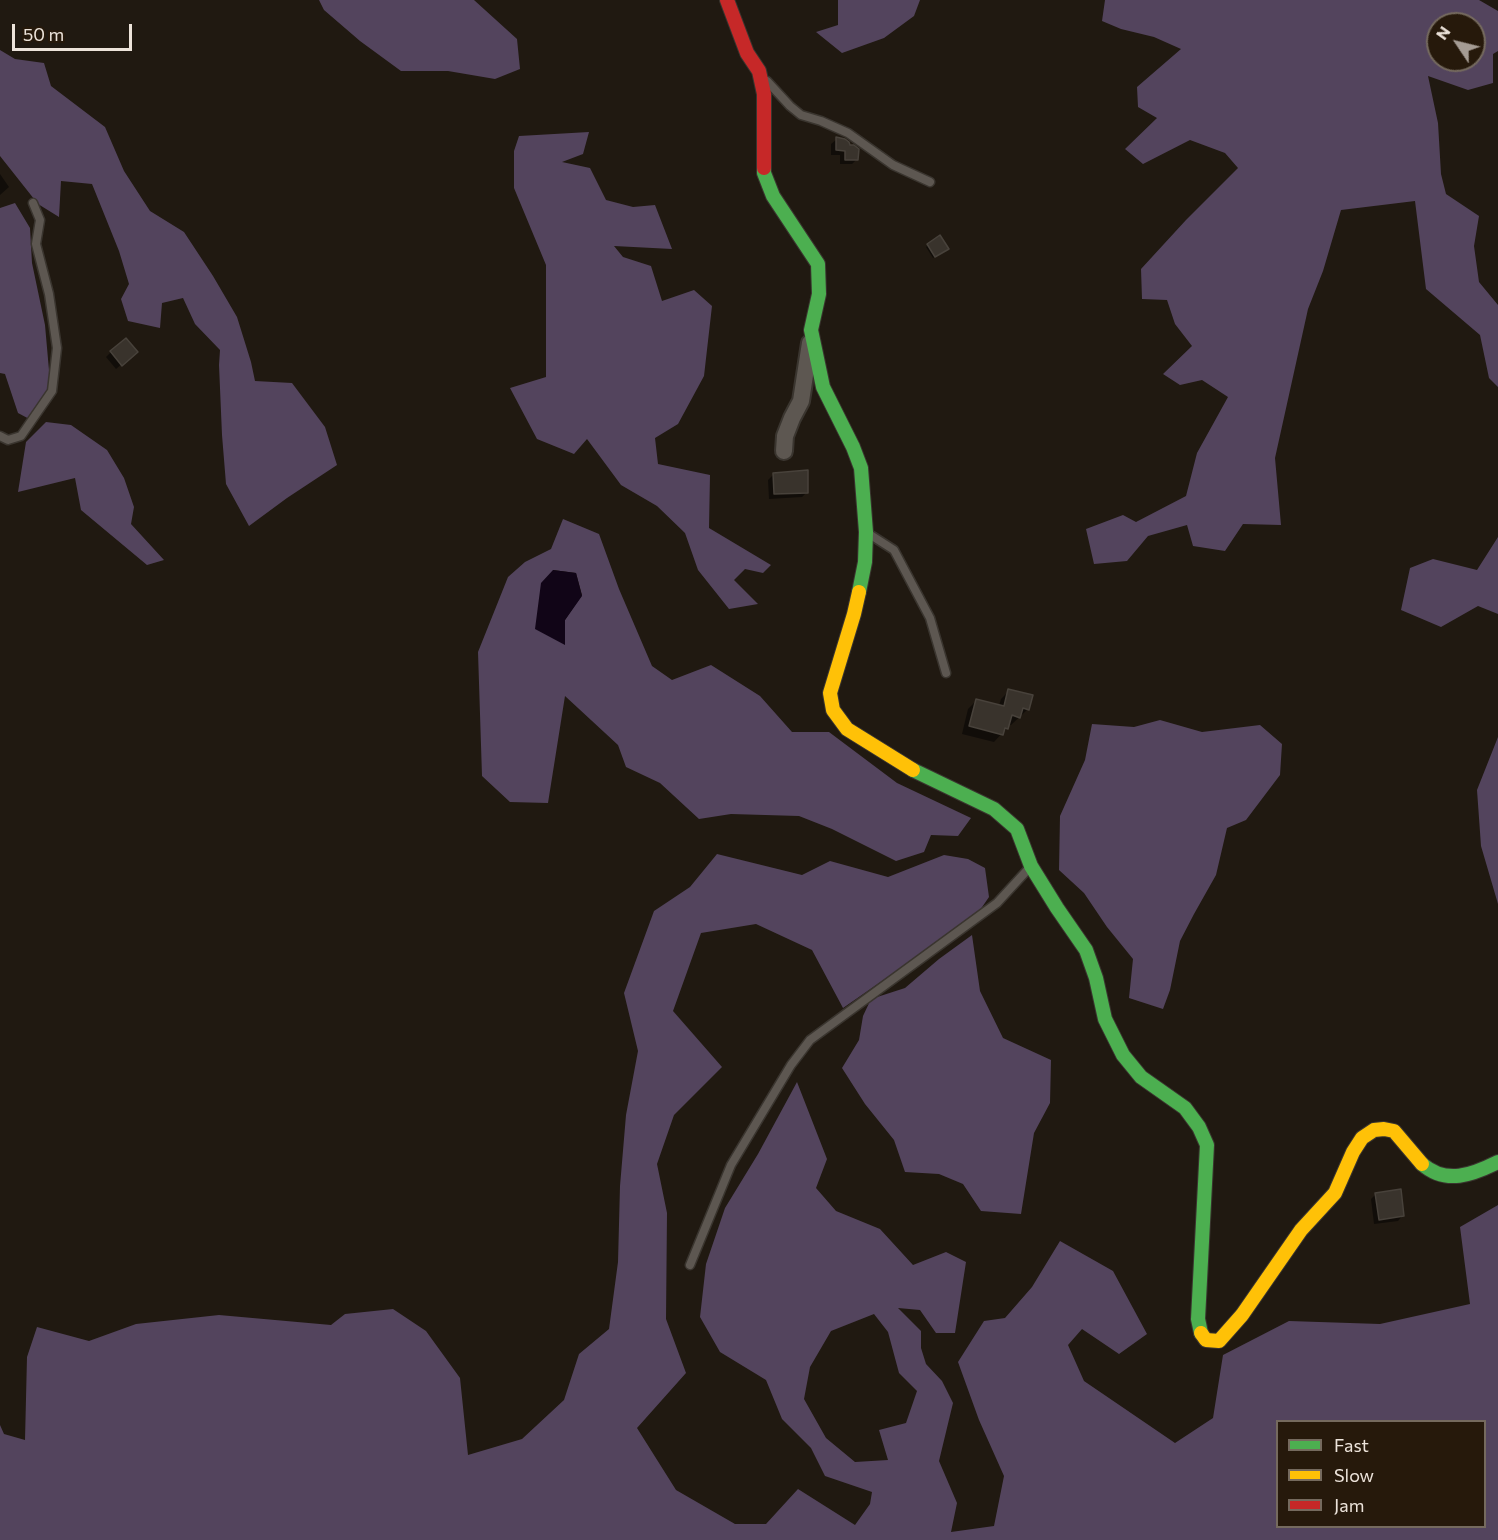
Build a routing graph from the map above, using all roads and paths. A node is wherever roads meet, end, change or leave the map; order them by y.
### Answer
1 (727, 0) edge
2 (759, 71) junction
3 (930, 182) dead end
4 (33, 203) dead end
5 (811, 330) junction
6 (0, 436) edge
7 (784, 451) dead end
8 (866, 532) junction
9 (946, 673) dead end
10 (1031, 866) junction
11 (1498, 1162) edge
12 (690, 1265) dead end

1 - 2 street
2 - 3 lane
2 - 5 street
4 - 6 lane
5 - 7 street
5 - 8 street
8 - 9 lane
8 - 10 street
10 - 11 street
10 - 12 lane

